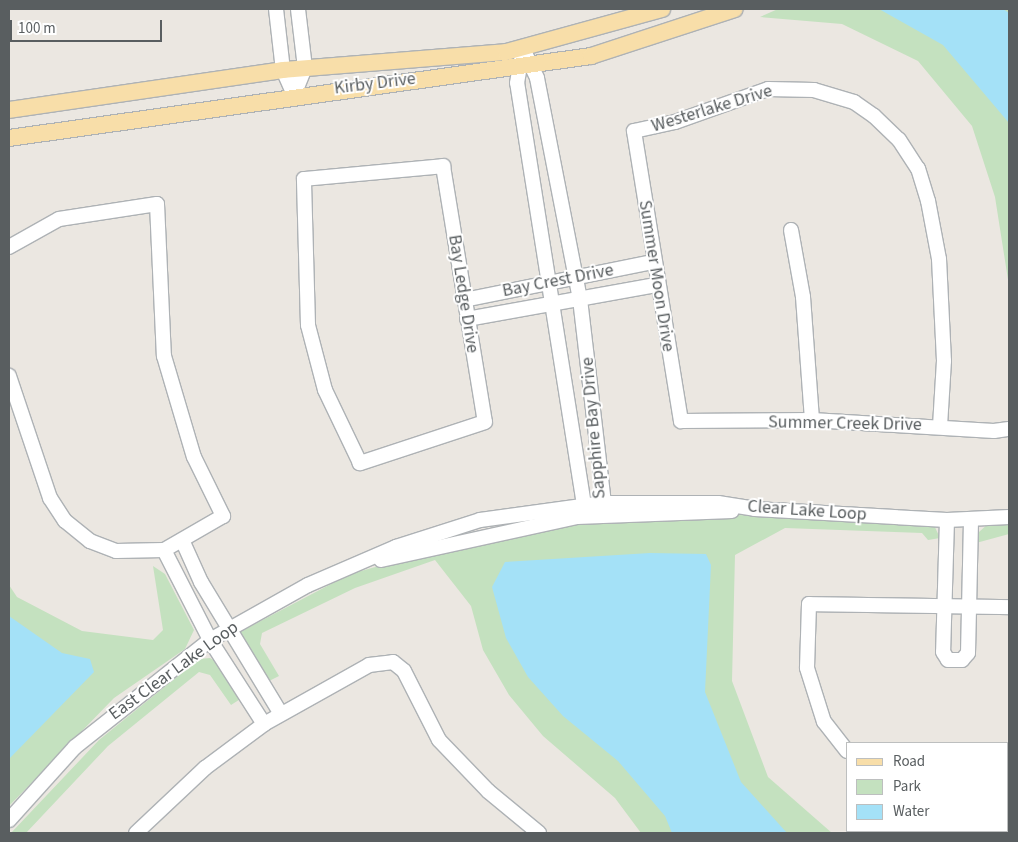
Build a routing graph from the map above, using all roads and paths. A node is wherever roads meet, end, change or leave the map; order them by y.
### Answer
1 (276, 9) edge
2 (298, 9) edge
3 (662, 9) edge
4 (735, 9) edge
5 (523, 48) junction
6 (525, 65) junction
7 (305, 68) junction
8 (283, 70) junction
9 (294, 95) junction
10 (9, 110) edge
11 (634, 131) joint
12 (9, 138) edge
13 (791, 230) dead end
14 (9, 247) edge
15 (653, 262) junction
16 (576, 277) junction
17 (551, 282) junction
18 (656, 285) junction
19 (580, 299) junction
20 (464, 300) junction
21 (555, 304) junction
22 (467, 319) junction
23 (9, 376) edge
24 (812, 420) junction
25 (681, 421) joint
26 (940, 426) junction
27 (1009, 429) edge
28 (604, 503) junction
29 (584, 505) junction
30 (755, 510) junction
31 (595, 516) junction
32 (1009, 517) edge
33 (947, 520) junction
34 (971, 520) junction
35 (183, 542) junction
36 (164, 550) junction
37 (368, 562) junction
38 (946, 605) junction
39 (970, 605) junction
40 (1009, 607) edge
41 (229, 629) junction
42 (210, 640) junction
43 (255, 672) junction
44 (238, 682) junction
45 (281, 714) junction
46 (264, 724) junction
47 (846, 750) edge
48 (9, 820) edge
49 (136, 833) edge
50 (539, 833) edge

1 - 8 street
2 - 7 street
3 - 5 main road, Kirby Drive
4 - 6 main road, Kirby Drive
5 - 6 street, Sapphire Bay Drive
5 - 7 main road, Kirby Drive
6 - 9 main road, Kirby Drive
6 - 16 street, Sapphire Bay Drive
6 - 17 street, Sapphire Bay Drive
7 - 8 main road, Kirby Drive
7 - 9 street
8 - 9 street
8 - 10 main road, Kirby Drive
9 - 12 main road, Kirby Drive
11 - 15 street, Summer Moon Drive
11 - 26 street, Westerlake Drive
13 - 24 street
14 - 35 street
15 - 16 street, Bay Crest Drive
15 - 18 street, Summer Moon Drive
16 - 17 street, Bay Crest Drive
16 - 19 street, Sapphire Bay Drive
17 - 20 street, Bay Crest Drive
17 - 21 street, Sapphire Bay Drive
18 - 19 street, Bay Crest Drive
18 - 25 street, Summer Moon Drive
19 - 21 street, Bay Crest Drive
19 - 28 street, Sapphire Bay Drive
20 - 22 street, Bay Ledge Drive
20 - 22 street, Bay Ledge Drive
21 - 22 street, Bay Crest Drive
21 - 29 street, Sapphire Bay Drive
23 - 36 street
24 - 25 street, Summer Creek Drive
24 - 26 street, Summer Creek Drive
26 - 27 street, Summer Creek Drive
28 - 29 street, East Clear Lake Loop
28 - 30 street, Clear Lake Loop
28 - 31 street, Sapphire Bay Drive
29 - 31 street, Sapphire Bay Drive
29 - 37 street, East Clear Lake Loop
30 - 31 street, East Clear Lake Loop
30 - 33 street, Clear Lake Loop
31 - 37 street, East Clear Lake Loop
32 - 34 street, Clear Lake Loop
33 - 34 street, Clear Lake Loop
33 - 38 street
34 - 39 street
35 - 36 street
35 - 41 street
36 - 42 street
37 - 41 street, East Clear Lake Loop
38 - 39 street
38 - 39 street
38 - 47 street
39 - 40 street
41 - 42 street, East Clear Lake Loop
41 - 43 street
42 - 44 street
42 - 48 street, East Clear Lake Loop
43 - 44 street
43 - 45 street
44 - 46 street
45 - 46 street
45 - 50 street
46 - 49 street

